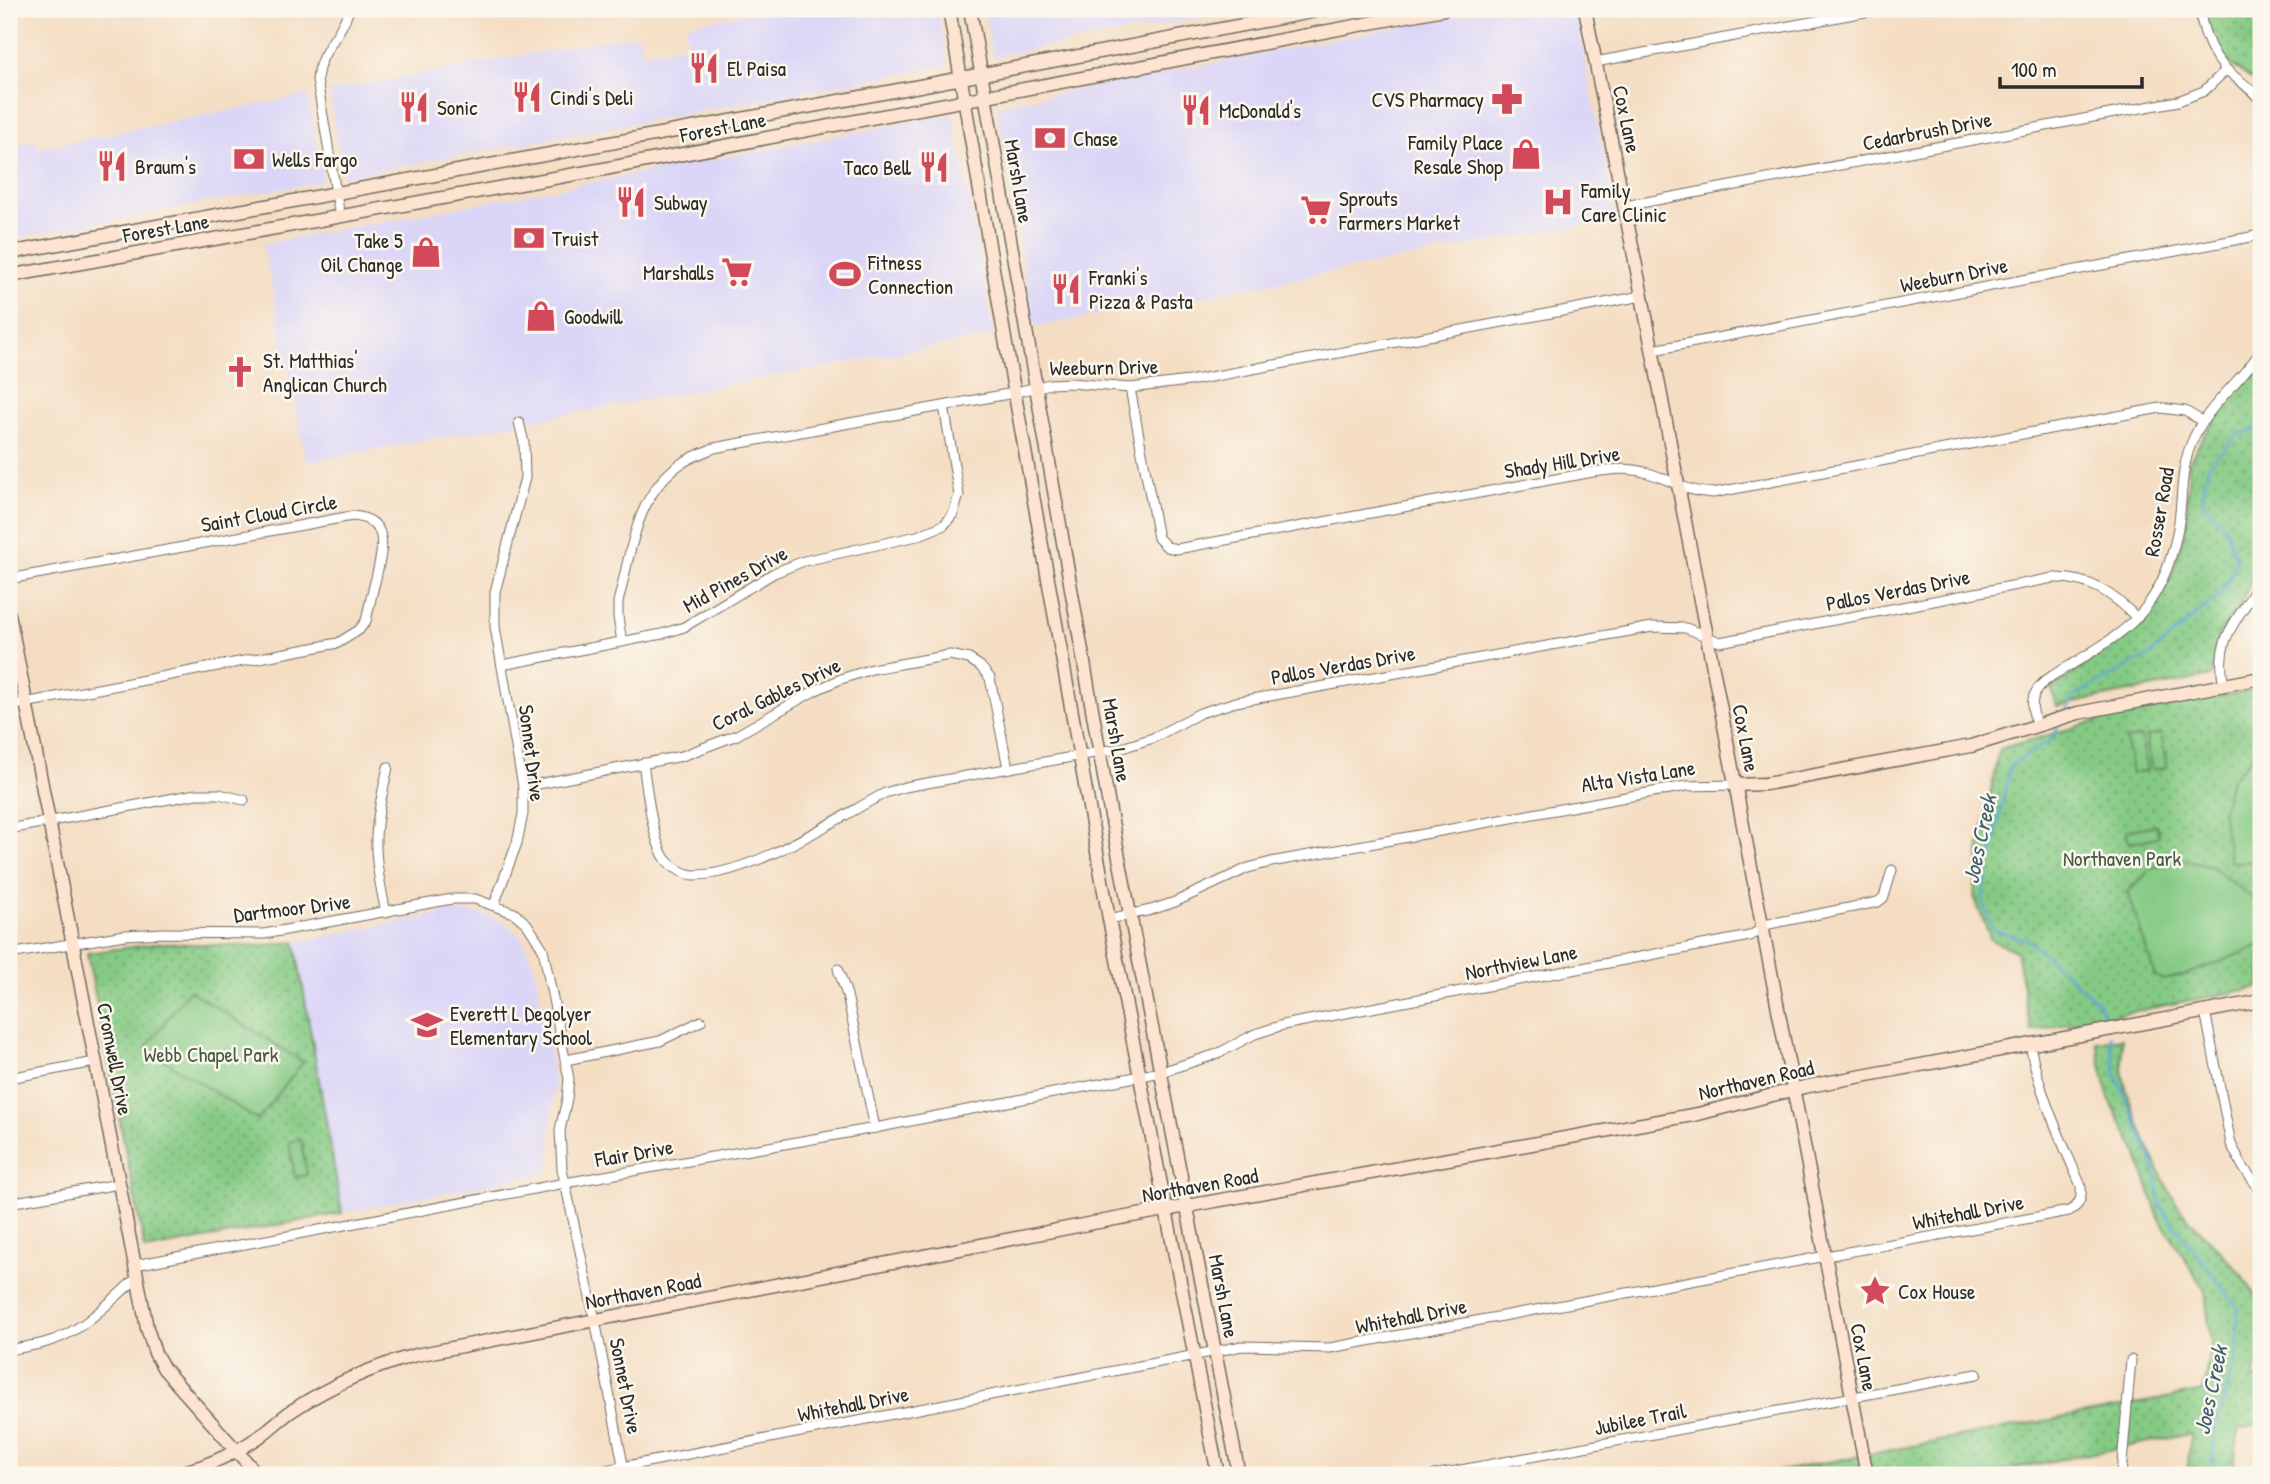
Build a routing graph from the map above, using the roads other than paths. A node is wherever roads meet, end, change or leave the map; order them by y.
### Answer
1 (349, 9) edge
2 (949, 9) edge
3 (970, 9) edge
4 (1327, 9) edge
5 (1444, 9) edge
6 (1586, 9) edge
7 (1881, 9) edge
8 (2199, 9) edge
9 (1402, 13) edge
10 (1146, 44) junction
11 (1595, 62) junction
12 (1150, 64) junction
13 (2226, 70) junction
14 (981, 74) junction
15 (961, 78) junction
16 (985, 96) junction
17 (965, 101) junction
18 (2261, 101) edge
19 (799, 108) junction
20 (803, 131) junction
21 (600, 144) junction
22 (471, 168) junction
23 (604, 169) junction
24 (475, 192) junction
25 (335, 193) junction
26 (1625, 206) junction
27 (218, 214) junction
28 (340, 217) junction
29 (2261, 234) edge
30 (1009, 236) junction
31 (95, 237) junction
32 (223, 238) junction
33 (989, 242) junction
34 (9, 253) edge
35 (99, 260) junction
36 (9, 276) edge
37 (1642, 296) junction
38 (1653, 350) junction
39 (2261, 351) edge
40 (1035, 386) junction
41 (1130, 388) junction
42 (1015, 392) junction
43 (944, 406) junction
44 (2202, 421) junction
45 (519, 422) dead end
46 (1678, 485) junction
47 (9, 579) edge
48 (2261, 580) edge
49 (9, 614) edge
50 (2137, 618) junction
51 (1707, 636) junction
52 (622, 642) junction
53 (502, 665) junction
54 (2261, 678) edge
55 (2224, 686) junction
56 (26, 703) junction
57 (9, 706) edge
58 (2041, 724) junction
59 (1100, 752) junction
60 (1080, 755) junction
61 (643, 764) junction
62 (388, 767) dead end
63 (1008, 768) junction
64 (1735, 785) junction
65 (523, 787) junction
66 (244, 800) dead end
67 (48, 822) junction
68 (9, 829) edge
69 (1892, 870) dead end
70 (494, 905) junction
71 (386, 913) junction
72 (1129, 915) junction
73 (1109, 919) junction
74 (1762, 929) junction
75 (72, 943) junction
76 (9, 954) edge
77 (838, 969) dead end
78 (2261, 1001) edge
79 (2206, 1012) junction
80 (701, 1020) dead end
81 (2030, 1045) junction
82 (566, 1060) junction
83 (96, 1062) junction
84 (1161, 1072) junction
85 (1139, 1075) junction
86 (9, 1078) edge
87 (1792, 1090) junction
88 (876, 1128) junction
89 (565, 1183) junction
90 (119, 1184) junction
91 (2261, 1189) edge
92 (9, 1203) edge
93 (1187, 1206) junction
94 (1166, 1210) junction
95 (1825, 1257) junction
96 (137, 1271) junction
97 (595, 1320) junction
98 (9, 1350) edge
99 (1215, 1352) junction
100 (1194, 1355) junction
101 (2131, 1360) dead end
102 (1977, 1374) dead end
103 (1852, 1397) junction
104 (235, 1451) junction
105 (624, 1471) edge
106 (170, 1475) edge
107 (258, 1475) edge
108 (581, 1475) edge
109 (1218, 1475) edge
110 (1239, 1475) edge
111 (1434, 1475) edge
112 (1867, 1475) edge
113 (2121, 1475) edge

1 - 25 street
2 - 15 main road, Marsh Lane
3 - 14 main road, Marsh Lane
4 - 10 main road, Forest Lane
5 - 9 main road, Forest Lane
6 - 11 main road, Cox Lane
7 - 11 street
8 - 13 street
9 - 12 main road, Forest Lane
10 - 12 main road
10 - 14 main road, Forest Lane
11 - 26 main road, Cox Lane
12 - 16 main road, Forest Lane
13 - 18 street
13 - 26 street, Cedarbrush Drive
14 - 15 main road, Forest Lane
14 - 16 main road, Marsh Lane
15 - 17 main road, Marsh Lane
15 - 19 main road, Forest Lane
16 - 17 main road, Forest Lane
16 - 30 main road, Marsh Lane
17 - 20 main road, Forest Lane
17 - 33 main road, Marsh Lane
19 - 20 main road
19 - 21 main road, Forest Lane
20 - 23 main road, Forest Lane
21 - 22 main road, Forest Lane
21 - 23 main road
22 - 24 main road
22 - 25 main road, Forest Lane
23 - 24 main road, Forest Lane
24 - 28 main road, Forest Lane
25 - 27 main road, Forest Lane
25 - 28 street
26 - 37 main road, Cox Lane
27 - 31 main road, Forest Lane
27 - 32 main road
28 - 32 main road, Forest Lane
29 - 38 street, Weeburn Drive
30 - 33 main road
30 - 40 main road, Marsh Lane
31 - 34 main road, Forest Lane
31 - 35 main road
32 - 35 main road, Forest Lane
33 - 42 main road, Marsh Lane
35 - 36 main road, Forest Lane
37 - 38 main road, Cox Lane
37 - 41 street, Weeburn Drive
38 - 46 main road, Cox Lane
39 - 44 street, Rosser Road
40 - 41 street, Weeburn Drive
40 - 42 street, Weeburn Drive
40 - 59 main road, Marsh Lane
41 - 46 street, Shady Hill Drive
42 - 43 street, Weeburn Drive
42 - 60 main road, Marsh Lane
43 - 52 street, Weeburn Drive
43 - 52 street, Mid Pines Drive
44 - 46 street, Shady Hill Drive
44 - 50 street, Rosser Road
45 - 53 street, Sonnet Drive
46 - 51 main road, Cox Lane
47 - 56 street, Saint Cloud Circle
48 - 55 street
49 - 56 main road, Cromwell Drive
50 - 51 street, Pallos Verdas Drive
50 - 58 street, Rosser Road
51 - 59 street, Pallos Verdas Drive
51 - 64 main road, Cox Lane
52 - 53 street, Mid Pines Drive
53 - 65 street, Sonnet Drive
54 - 55 main road, Alta Vista Lane
55 - 58 main road, Alta Vista Lane
56 - 57 street, Saint Cloud Circle
56 - 67 main road, Cromwell Drive
58 - 64 main road, Alta Vista Lane
59 - 60 street, Pallos Verdas Drive
59 - 72 main road, Marsh Lane
60 - 63 street, Pallos Verdas Drive
60 - 73 main road, Marsh Lane
61 - 63 street, Pallos Verdas Drive
61 - 63 street, Coral Gables Drive
61 - 65 street, Coral Gables Drive
62 - 71 street
64 - 72 street, Alta Vista Lane
64 - 74 main road, Cox Lane
65 - 70 street, Sonnet Drive
66 - 67 street
67 - 68 street
67 - 75 main road, Cromwell Drive
69 - 74 street, Northview Lane
70 - 71 street, Dartmoor Drive
70 - 82 street, Sonnet Drive
71 - 75 street, Dartmoor Drive
72 - 73 street, Alta Vista Lane
72 - 84 main road, Marsh Lane
73 - 85 main road, Marsh Lane
74 - 84 street, Northview Lane
74 - 87 main road, Cox Lane
75 - 76 street, Dartmoor Drive
75 - 83 main road, Cromwell Drive
77 - 88 street
78 - 79 main road, Northaven Road
79 - 81 main road, Northaven Road
79 - 91 street
80 - 82 street
81 - 87 main road, Northaven Road
81 - 95 street, Whitehall Drive
82 - 89 street, Sonnet Drive
83 - 86 street
83 - 90 main road, Cromwell Drive
84 - 85 street, Northview Lane
84 - 93 main road, Marsh Lane
85 - 88 street, Flair Drive
85 - 94 main road, Marsh Lane
87 - 93 main road, Northaven Road
87 - 95 main road, Cox Lane
88 - 89 street, Flair Drive
89 - 96 street, Flair Drive
89 - 97 street, Sonnet Drive
90 - 92 street
90 - 96 main road, Cromwell Drive
93 - 94 main road, Northaven Road
93 - 99 main road, Marsh Lane
94 - 97 main road, Northaven Road
94 - 100 main road, Marsh Lane
95 - 99 street, Whitehall Drive
95 - 103 main road, Cox Lane
96 - 98 street
96 - 104 main road, Cromwell Drive
97 - 104 main road, Northaven Road
97 - 105 street, Sonnet Drive
99 - 100 street, Whitehall Drive
99 - 110 main road, Marsh Lane
100 - 105 street, Whitehall Drive
100 - 109 main road, Marsh Lane
101 - 113 street
102 - 103 street, Jubilee Trail
103 - 111 street, Jubilee Trail
103 - 112 main road, Cox Lane
104 - 106 main road, Northaven Road
104 - 107 main road, Cromwell Drive
105 - 108 street, Whitehall Drive

